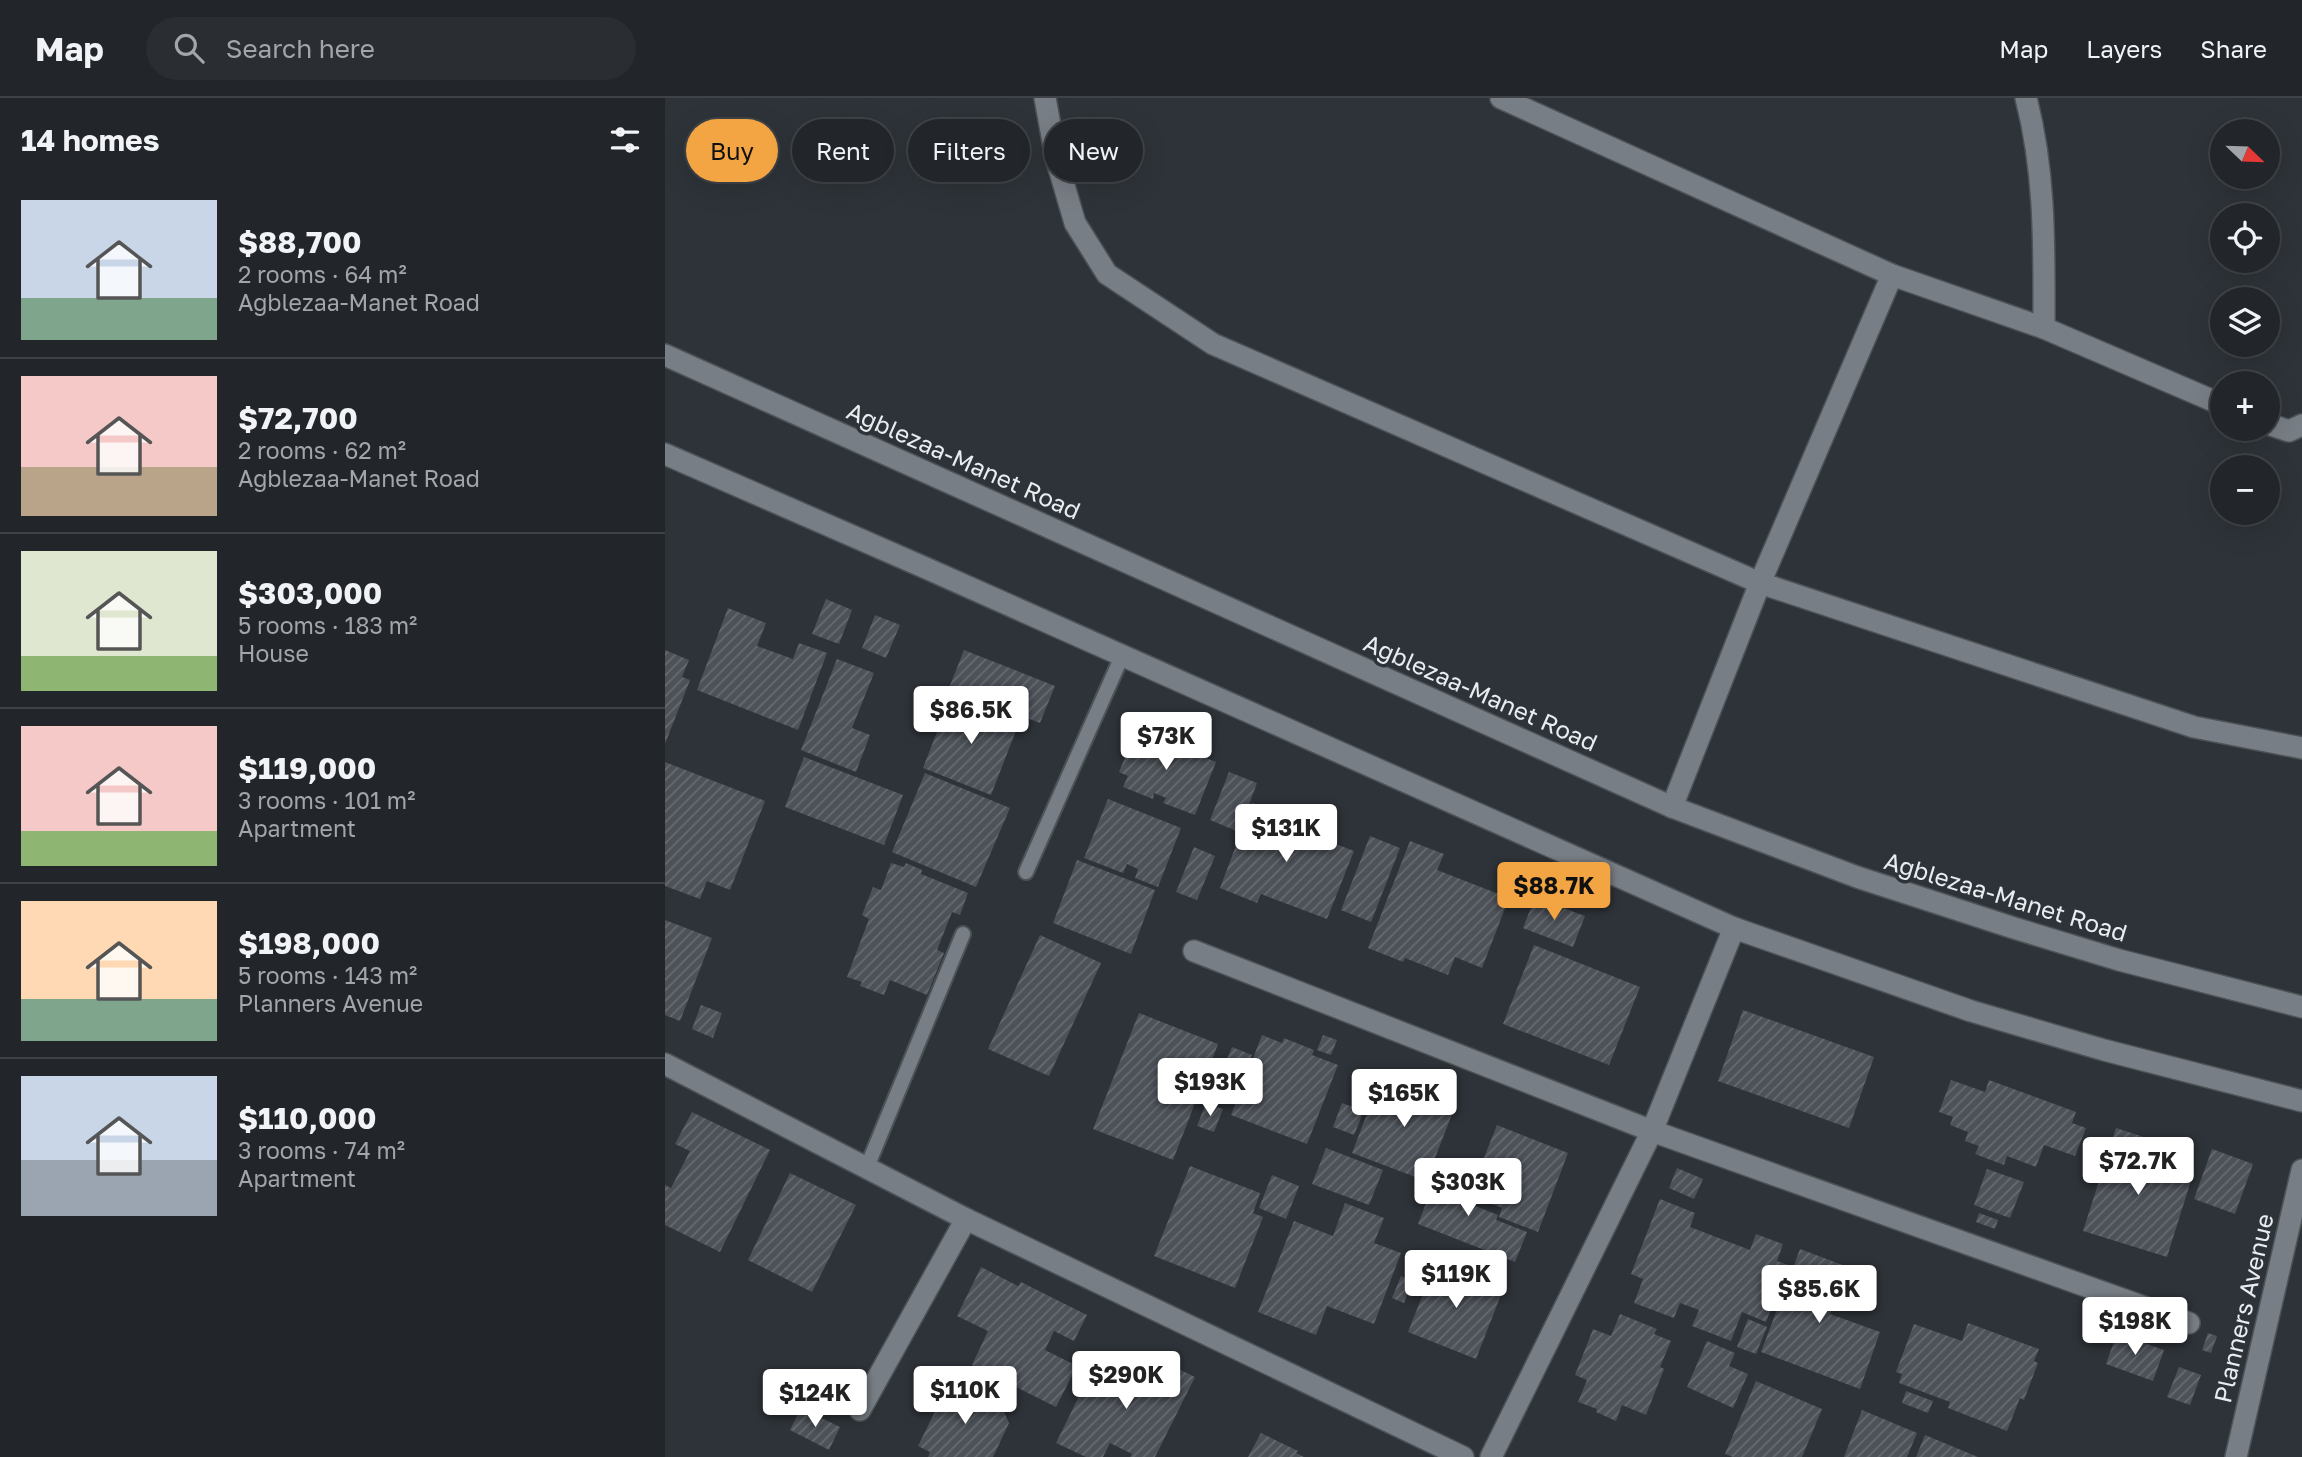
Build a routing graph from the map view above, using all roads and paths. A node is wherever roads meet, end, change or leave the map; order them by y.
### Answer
1 (1045, 98) edge
2 (1501, 98) edge
3 (2026, 98) edge
4 (1892, 275) junction
5 (2044, 328) junction
6 (665, 355) edge
7 (2210, 399) edge
8 (2302, 425) edge
9 (2280, 428) edge
10 (665, 454) edge
11 (1760, 583) junction
12 (1122, 656) junction
13 (2302, 748) edge
14 (1672, 807) junction
15 (1026, 872) dead end
16 (1734, 928) junction
17 (963, 934) dead end
18 (1194, 951) dead end
19 (2302, 1007) edge
20 (665, 1064) edge
21 (2302, 1101) edge
22 (1652, 1131) junction
23 (866, 1167) junction
24 (2302, 1170) edge
25 (966, 1219) junction
26 (2189, 1322) dead end
27 (860, 1410) dead end
28 (1463, 1457) edge
29 (1491, 1457) edge
30 (2236, 1457) edge

1 - 11 street
2 - 4 street
3 - 5 street
4 - 5 street
4 - 11 street
5 - 7 street
6 - 14 street, Agblezaa-Manet Road
8 - 9 street
10 - 12 street
11 - 13 street
11 - 14 street
12 - 15 lane
12 - 16 street
14 - 19 street, Agblezaa-Manet Road
16 - 21 street
16 - 22 street
17 - 23 lane
18 - 22 street
20 - 23 street
22 - 26 street
22 - 29 street
23 - 25 street
24 - 30 street, Planners Avenue
25 - 27 street
25 - 28 street

